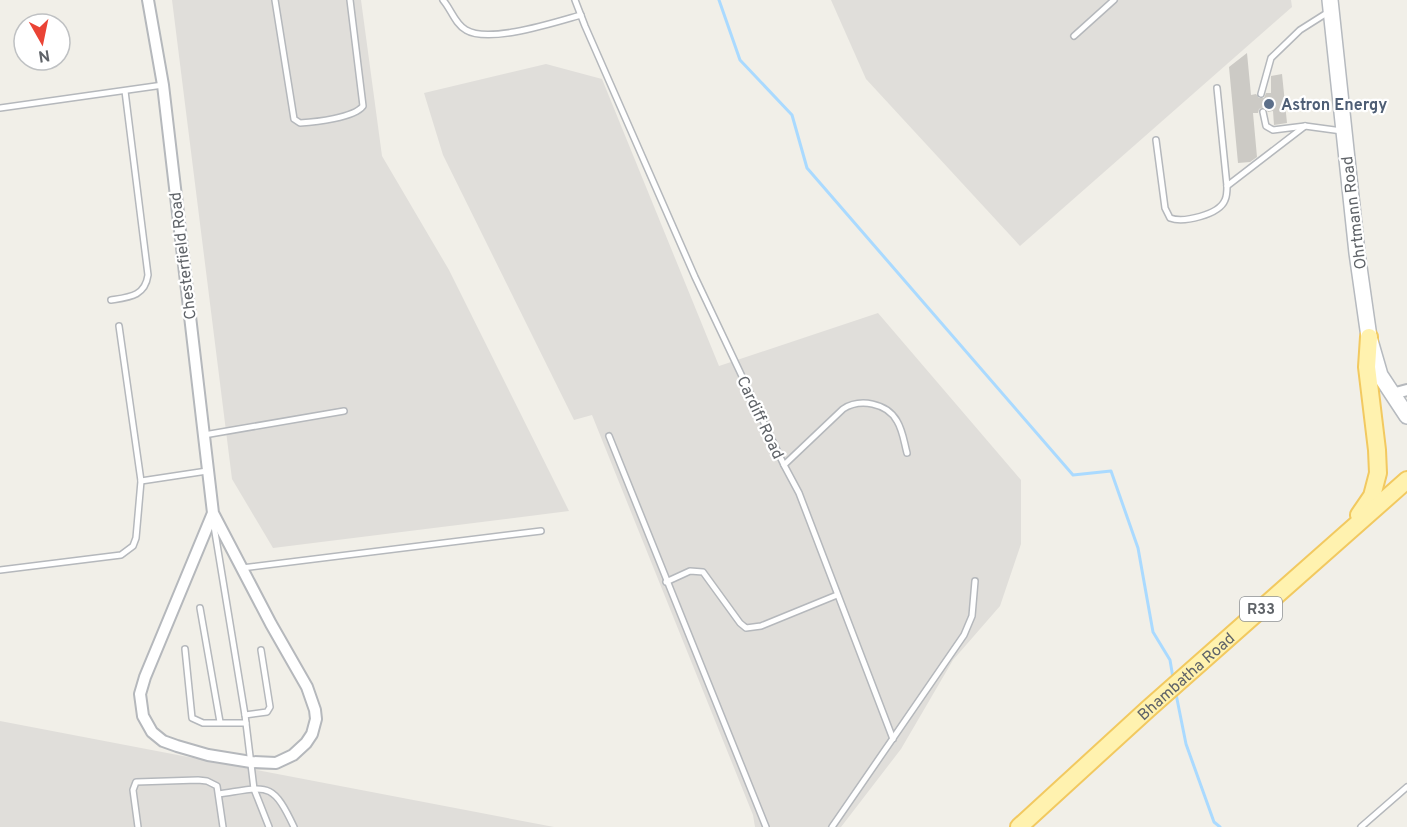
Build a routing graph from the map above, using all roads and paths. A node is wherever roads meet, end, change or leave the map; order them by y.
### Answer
1 (148, 0) edge
2 (275, 0) edge
3 (350, 0) edge
4 (443, 0) edge
5 (575, 0) edge
6 (1114, 0) edge
7 (1330, 5) edge
8 (581, 15) junction
9 (1074, 36) dead end
10 (163, 85) junction
11 (1217, 88) dead end
12 (125, 91) junction
13 (1261, 94) dead end
14 (0, 108) edge
15 (1263, 112) dead end
16 (1305, 126) junction
17 (1344, 132) junction
18 (1156, 140) dead end
19 (1227, 186) junction
20 (111, 300) dead end
21 (119, 326) dead end
22 (1369, 337) junction
23 (1399, 392) edge
24 (344, 411) dead end
25 (1407, 416) edge
26 (203, 435) junction
27 (609, 436) dead end
28 (907, 453) dead end
29 (784, 465) junction
30 (207, 471) junction
31 (1407, 480) edge
32 (141, 481) junction
33 (213, 513) junction
34 (542, 531) dead end
35 (1340, 539) junction
36 (241, 568) junction
37 (0, 570) edge
38 (975, 581) dead end
39 (666, 582) junction
40 (837, 595) junction
41 (200, 608) dead end
42 (184, 649) dead end
43 (261, 650) dead end
44 (245, 715) junction
45 (220, 722) junction
46 (246, 723) junction
47 (893, 738) junction
48 (251, 762) junction
49 (1407, 787) edge
50 (254, 789) junction
51 (219, 794) junction
52 (138, 827) edge
53 (223, 827) edge
54 (270, 827) edge
55 (294, 827) edge
56 (766, 827) edge
57 (832, 827) edge
58 (1019, 827) edge
59 (1361, 827) edge

1 - 10 street, Chesterfield Road
2 - 3 lane
4 - 8 lane
5 - 8 lane, Cardiff Road
6 - 9 lane
7 - 13 lane
7 - 17 main road, Ohrtmann Road
8 - 29 lane, Cardiff Road
10 - 12 lane
10 - 26 street, Chesterfield Road
11 - 19 lane
12 - 14 lane
12 - 20 lane
15 - 16 lane
16 - 17 lane
16 - 19 lane
17 - 22 main road, Ohrtmann Road
18 - 19 lane
21 - 32 lane
22 - 23 main road, Ohrtmann Road
22 - 35 main road
23 - 25 main road, Ohrtmann Road
24 - 26 lane
26 - 30 street, Chesterfield Road
27 - 39 lane
28 - 29 lane
29 - 40 lane, Cardiff Road
30 - 32 lane
30 - 33 street, Chesterfield Road
31 - 35 main road, Bhambatha Road / R33
32 - 37 lane
33 - 36 street, Chesterfield Road
33 - 44 lane, Chesterfield Road
33 - 48 street, Chesterfield Road
34 - 36 lane
35 - 58 main road, Bhambatha Road / R33
36 - 48 street, Chesterfield Road
38 - 47 lane
39 - 40 lane
39 - 56 lane
40 - 47 lane, Cardiff Road
41 - 45 lane
42 - 45 lane
43 - 44 lane
44 - 46 lane, Chesterfield Road
45 - 46 lane
46 - 48 lane, Chesterfield Road
47 - 57 lane
48 - 50 lane
49 - 59 lane
50 - 51 lane
50 - 54 lane
50 - 55 lane
51 - 52 lane
51 - 53 lane

